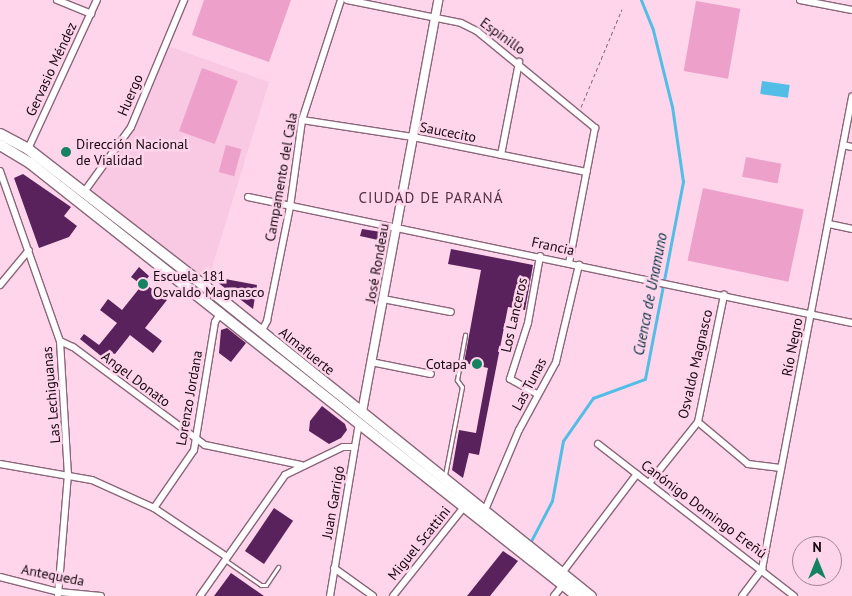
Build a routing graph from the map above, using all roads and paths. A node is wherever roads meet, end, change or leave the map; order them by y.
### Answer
1 (57, 0) edge
2 (97, 0) edge
3 (184, 0) edge
4 (341, 0) edge
5 (347, 0) edge
6 (438, 0) edge
7 (800, 0) edge
8 (622, 9) dead end
9 (852, 10) edge
10 (91, 14) junction
11 (435, 18) junction
12 (519, 62) junction
13 (852, 96) edge
14 (579, 112) junction
15 (302, 120) junction
16 (0, 134) edge
17 (413, 137) junction
18 (0, 145) edge
19 (843, 145) junction
20 (852, 147) edge
21 (28, 149) junction
22 (501, 155) junction
23 (0, 171) edge
24 (587, 172) junction
25 (84, 192) junction
26 (248, 197) dead end
27 (290, 207) junction
28 (829, 224) junction
29 (396, 227) junction
30 (852, 228) edge
31 (29, 250) junction
32 (540, 256) junction
33 (569, 263) junction
34 (579, 265) junction
35 (0, 285) edge
36 (724, 294) junction
37 (383, 299) junction
38 (221, 312) junction
39 (451, 312) dead end
40 (811, 315) junction
41 (852, 323) edge
42 (262, 332) junction
43 (465, 335) dead end
44 (60, 341) junction
45 (371, 362) junction
46 (431, 374) dead end
47 (538, 394) junction
48 (362, 412) junction
49 (698, 422) junction
50 (359, 423) junction
51 (196, 439) junction
52 (598, 444) dead end
53 (355, 447) junction
54 (0, 464) edge
55 (301, 465) junction
56 (781, 468) junction
57 (68, 474) junction
58 (637, 474) junction
59 (444, 478) junction
60 (649, 483) junction
61 (464, 506) junction
62 (154, 508) junction
63 (484, 510) junction
64 (226, 558) junction
65 (278, 567) dead end
66 (334, 568) junction
67 (762, 569) junction
68 (562, 573) junction
69 (0, 576) edge
70 (563, 585) junction
71 (59, 594) edge
72 (101, 596) edge
73 (200, 596) edge
74 (330, 596) edge
75 (373, 596) edge
76 (393, 596) edge
77 (554, 596) edge
78 (577, 596) edge
79 (591, 596) edge
80 (742, 596) edge
81 (794, 596) edge

1 - 10 street
2 - 10 street, Gervasio Méndez
3 - 25 street, Huergo
4 - 15 street, Campamento del Cala
5 - 11 street, Espinillo
6 - 11 street, José Rondeau
7 - 9 street
8 - 14 path
10 - 21 street, Gervasio Méndez
11 - 12 street, Espinillo
11 - 17 street, José Rondeau
12 - 14 street, Espinillo
12 - 22 street
13 - 19 street, Río Negro
14 - 24 street, Espinillo
15 - 17 street, Saucecito
15 - 27 street, Campamento del Cala
16 - 21 main road, Almafuerte
17 - 22 street, Saucecito
17 - 29 street, José Rondeau
18 - 38 main road, Almafuerte
19 - 20 street
19 - 28 street, Río Negro
21 - 25 main road, Almafuerte
22 - 24 street, Saucecito
23 - 31 street, Las Lechiguanas
24 - 33 street
25 - 42 main road, Almafuerte
26 - 27 street, Francia
27 - 29 street, Francia
27 - 42 street, Campamento del Cala
28 - 30 street
28 - 40 street, Río Negro
29 - 32 street, Francia
29 - 37 street, José Rondeau
31 - 35 street
31 - 44 street, Las Lechiguanas
32 - 33 street, Francia
32 - 47 street, Los Lanceros
33 - 34 street, Francia
34 - 36 street, Francia
34 - 47 street, Las Tunas
36 - 40 street, Francia
36 - 49 street, Osvaldo Magnasco
37 - 39 street
37 - 45 street, José Rondeau
38 - 50 main road, Almafuerte
38 - 51 street, Lorenzo Jordana
40 - 41 street, Francia
40 - 56 street, Río Negro
42 - 48 main road, Almafuerte
43 - 59 lane
44 - 51 street, Angel Donato
44 - 57 street, Las Lechiguanas
45 - 46 street
45 - 48 street, José Rondeau
47 - 63 street, Las Tunas
48 - 50 street, Juan Garrigó
48 - 59 main road, Almafuerte
49 - 56 street
49 - 60 street, Osvaldo Magnasco
50 - 53 street, Juan Garrigó
50 - 61 main road, Almafuerte
51 - 55 street, Angel Donato
51 - 62 street, Lorenzo Jordana
52 - 58 street, Canónigo Domingo Ereñú
53 - 55 street
53 - 66 street, Juan Garrigó
54 - 57 street
55 - 64 street
56 - 67 street, Río Negro
57 - 62 street
57 - 71 street, Las Lechiguanas
58 - 60 street, Canónigo Domingo Ereñú
58 - 68 street
59 - 63 main road, Almafuerte
60 - 67 street, Canónigo Domingo Ereñú
61 - 70 main road, Almafuerte
61 - 76 street, Miguel Scattini
62 - 64 street
63 - 68 main road, Almafuerte
64 - 65 lane
64 - 73 street
66 - 74 street, Juan Garrigó
66 - 75 street
67 - 80 street, Río Negro
67 - 81 street, Canónigo Domingo Ereñú
68 - 79 main road, Almafuerte
69 - 71 street, Antequeda
70 - 77 street
70 - 78 main road, Almafuerte
71 - 72 street, Antequeda

